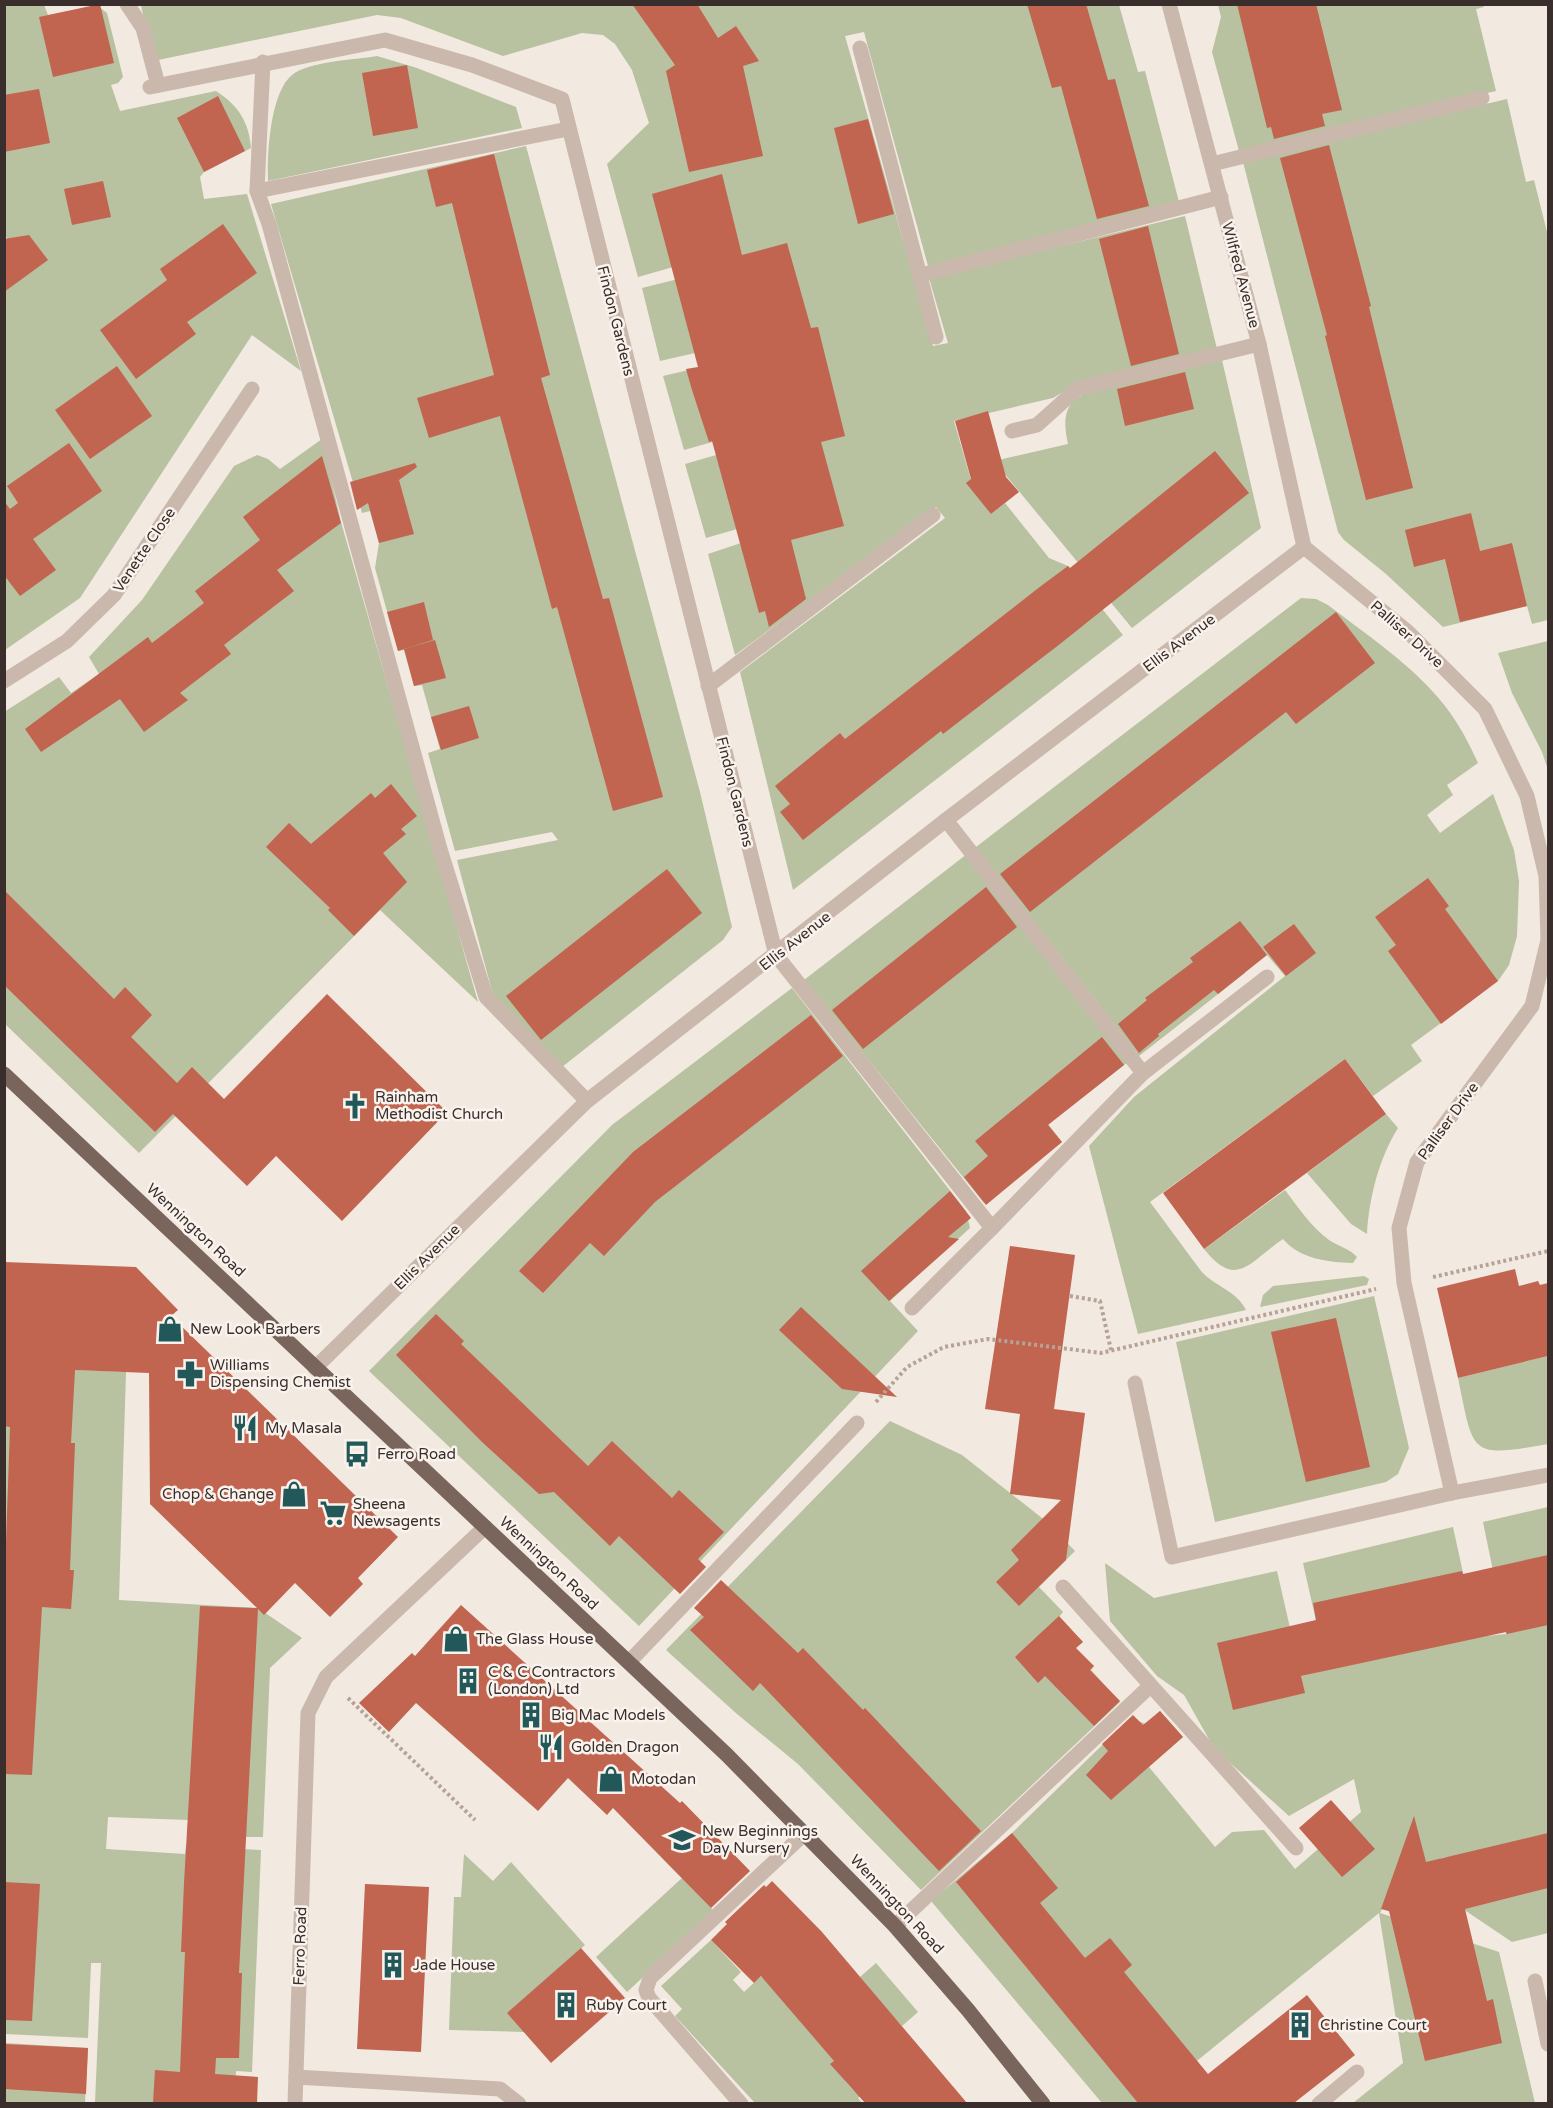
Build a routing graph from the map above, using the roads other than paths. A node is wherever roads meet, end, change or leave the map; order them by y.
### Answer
1 (127, 4) edge
2 (1169, 4) edge
3 (860, 48) dead end
4 (263, 62) junction
5 (1482, 98) dead end
6 (568, 129) junction
7 (1212, 164) junction
8 (257, 191) junction
9 (1221, 197) junction
10 (921, 275) junction
11 (936, 337) dead end
12 (1259, 344) junction
13 (252, 389) dead end
14 (1012, 431) dead end
15 (933, 515) dead end
16 (1304, 547) junction
17 (4, 681) edge
18 (708, 686) junction
19 (946, 820) junction
20 (1548, 940) edge
21 (776, 955) junction
22 (1267, 977) dead end
23 (1143, 1073) junction
24 (4, 1074) edge
25 (587, 1101) junction
26 (992, 1228) junction
27 (912, 1308) dead end
28 (315, 1368) junction
29 (1135, 1383) dead end
30 (857, 1423) road end
31 (1548, 1475) edge
32 (1452, 1493) junction
33 (484, 1527) junction
34 (1063, 1587) dead end
35 (628, 1662) junction
36 (1149, 1687) junction
37 (805, 1833) junction
38 (1296, 1848) dead end
39 (895, 1926) junction
40 (1535, 1981) dead end
41 (1548, 2044) edge
42 (1357, 2072) dead end
43 (296, 2077) junction
44 (295, 2103) edge
45 (519, 2103) edge
46 (741, 2103) edge
47 (1043, 2103) edge
48 (1319, 2103) edge

1 - 4 street, Findon Gardens
2 - 7 street, Wilfred Avenue
3 - 10 street
4 - 6 street, Findon Gardens
4 - 8 street
5 - 7 street
6 - 8 street
6 - 18 street, Findon Gardens
7 - 9 street, Wilfred Avenue
8 - 25 street
9 - 10 street
9 - 12 street, Wilfred Avenue
10 - 11 street
12 - 14 street
12 - 16 street, Wilfred Avenue
13 - 17 street, Venette Close
15 - 18 street
16 - 19 street, Ellis Avenue
16 - 20 street, Palliser Drive
18 - 21 street, Findon Gardens
19 - 21 street, Ellis Avenue
19 - 23 street
20 - 32 street, Palliser Drive
21 - 25 street, Ellis Avenue
21 - 26 street
22 - 23 street
23 - 26 street
24 - 28 main road, Wennington Road
25 - 28 street, Ellis Avenue
26 - 27 street
28 - 33 main road, Wennington Road
29 - 32 street
30 - 35 street
31 - 32 street
33 - 35 main road, Wennington Road
33 - 43 street, Ferro Road
34 - 36 street
35 - 37 main road, Wennington Road
36 - 38 street
36 - 39 street
37 - 39 main road, Wennington Road
37 - 46 street
39 - 47 main road, Wennington Road
40 - 41 street
42 - 48 street
43 - 44 street, Ferro Road
43 - 45 street

